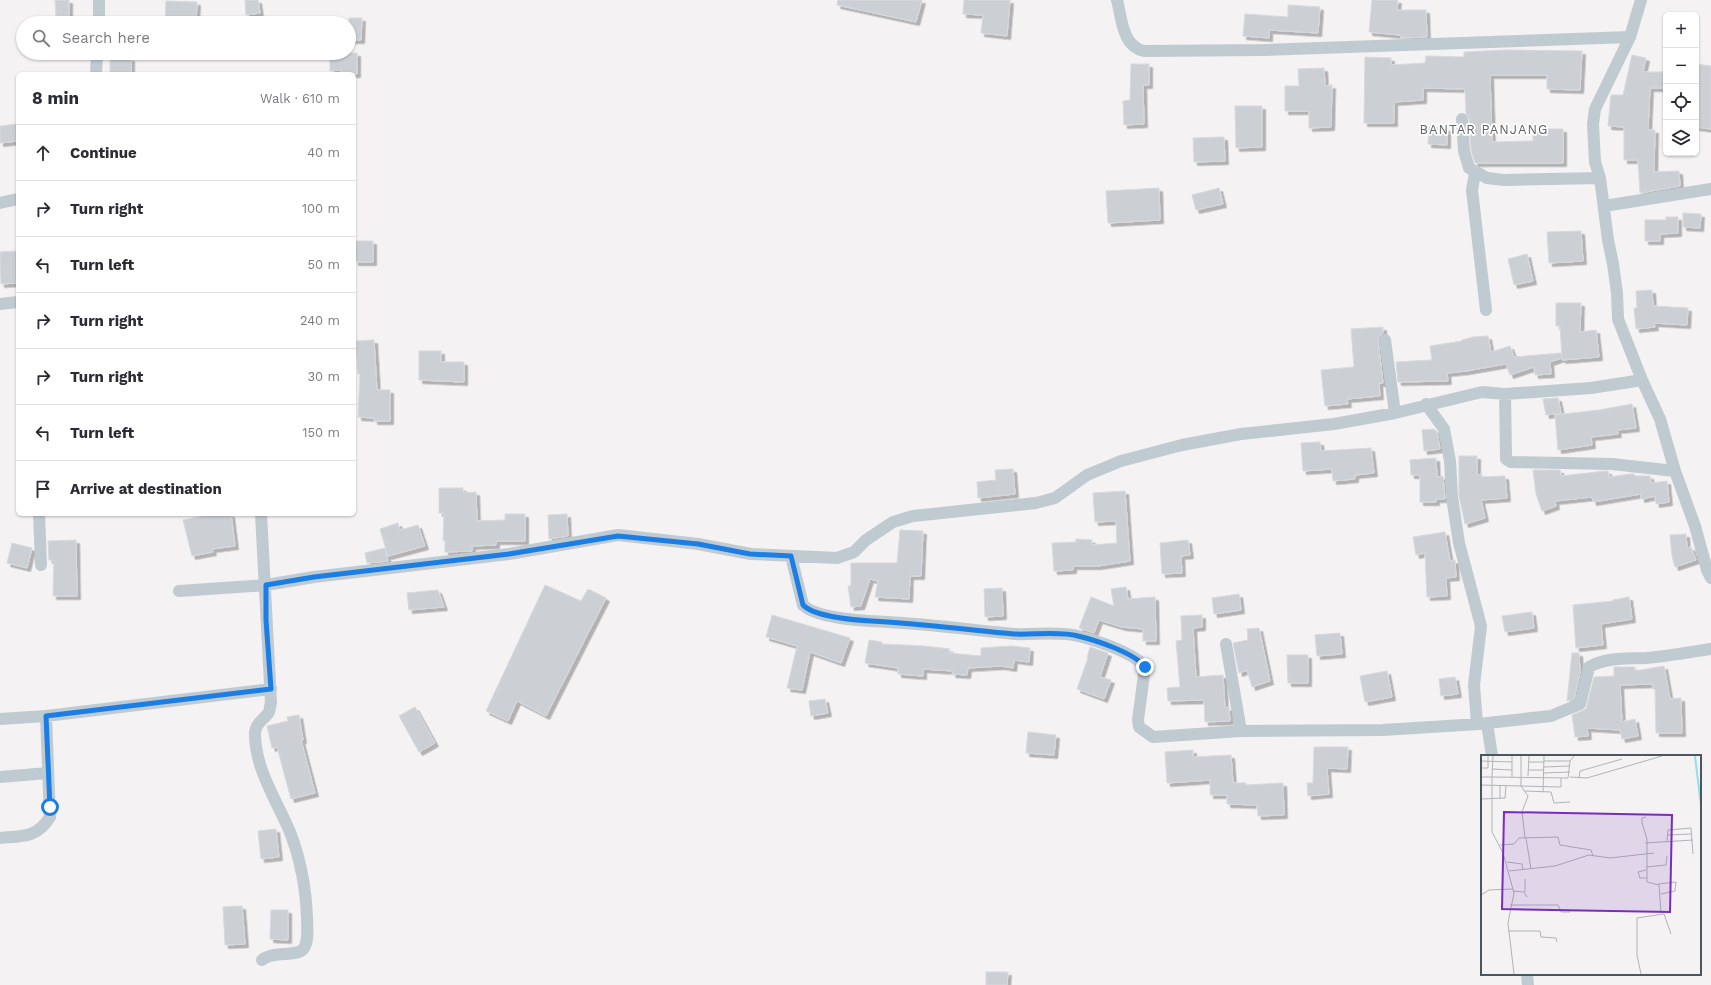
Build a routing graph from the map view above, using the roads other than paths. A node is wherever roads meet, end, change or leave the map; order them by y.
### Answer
1 (99, 0) edge
2 (1117, 0) edge
3 (1641, 0) edge
4 (99, 16) edge
5 (1630, 37) junction
6 (96, 60) edge
7 (96, 72) edge
8 (1462, 119) dead end
9 (1475, 173) junction
10 (1600, 178) junction
11 (1711, 189) edge
12 (16, 199) edge
13 (0, 203) edge
14 (1604, 206) junction
15 (16, 302) edge
16 (0, 304) edge
17 (1486, 310) dead end
18 (1385, 340) dead end
19 (1642, 380) junction
20 (1505, 394) junction
21 (1426, 404) junction
22 (1394, 413) junction
23 (1675, 471) junction
24 (39, 516) edge
25 (261, 516) edge
26 (791, 556) junction
27 (41, 565) dead end
28 (1711, 578) edge
29 (266, 585) junction
30 (179, 591) dead end
31 (1226, 644) dead end
32 (1711, 649) edge
33 (271, 689) junction
34 (46, 716) junction
35 (0, 719) edge
36 (1482, 724) junction
37 (1241, 731) junction
38 (1492, 755) edge
39 (48, 773) junction
40 (0, 777) edge
41 (0, 838) edge
42 (262, 960) dead end
43 (1527, 975) edge
44 (1528, 985) edge

1 - 4 street
2 - 5 street
3 - 5 street
5 - 10 street
6 - 7 street
8 - 9 street
9 - 10 street
9 - 17 street
10 - 14 street
11 - 14 street
12 - 13 street
14 - 19 street
15 - 16 street
18 - 22 street
19 - 20 street
19 - 23 street
20 - 21 street
20 - 23 street
21 - 22 street
21 - 36 street
22 - 26 street
23 - 28 street
24 - 27 street
25 - 29 street
26 - 29 street
26 - 37 street
29 - 30 street
29 - 33 street
31 - 37 street
32 - 36 street
33 - 34 street
33 - 42 street
34 - 35 street
34 - 39 street
36 - 37 street
36 - 38 street
39 - 40 street
39 - 41 street
43 - 44 street

